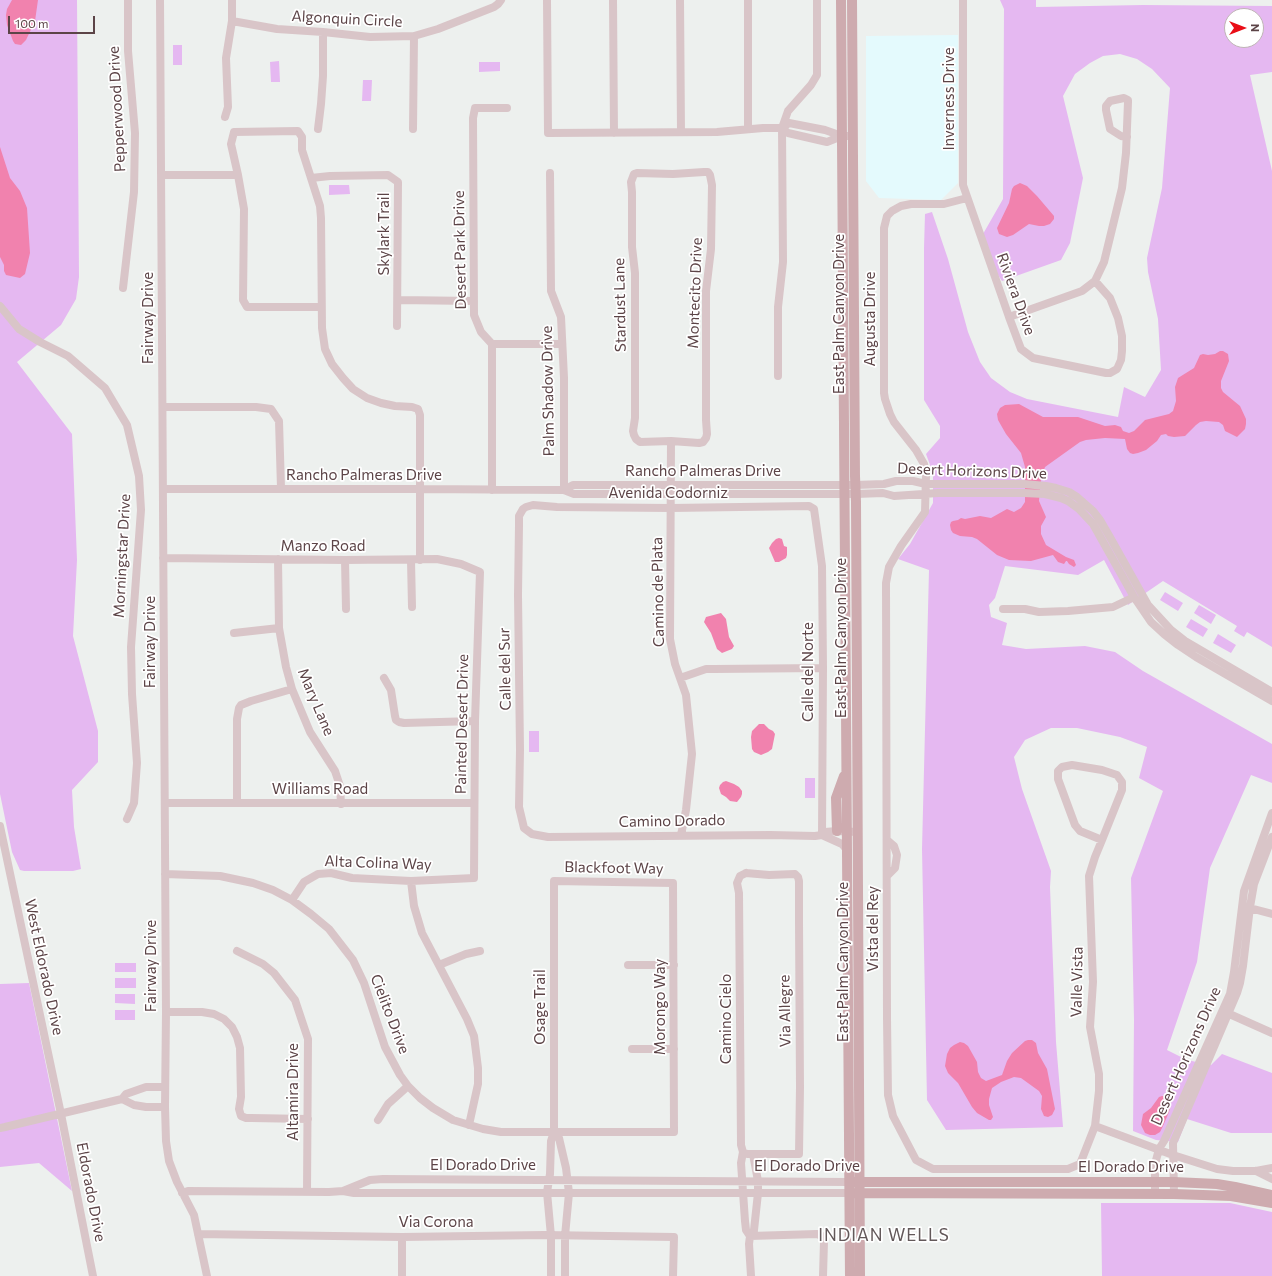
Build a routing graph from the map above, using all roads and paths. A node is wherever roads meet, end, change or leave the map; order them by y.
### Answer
1 (128, 0) edge
2 (160, 0) edge
3 (232, 0) edge
4 (501, 0) edge
5 (547, 0) edge
6 (613, 0) edge
7 (680, 0) edge
8 (748, 0) edge
9 (817, 0) edge
10 (841, 0) edge
11 (852, 0) edge
12 (963, 0) edge
13 (232, 21) junction
14 (323, 32) junction
15 (414, 36) junction
16 (507, 108) dead end
17 (225, 117) dead end
18 (748, 128) junction
19 (782, 128) junction
20 (318, 129) dead end
21 (413, 129) dead end
22 (681, 132) junction
23 (614, 133) junction
24 (842, 136) junction
25 (852, 136) junction
26 (1127, 137) junction
27 (550, 173) dead end
28 (673, 174) joint
29 (161, 175) junction
30 (238, 175) junction
31 (311, 178) junction
32 (967, 198) junction
33 (1095, 281) junction
34 (123, 288) dead end
35 (398, 300) junction
36 (474, 301) junction
37 (0, 306) edge
38 (321, 307) junction
39 (1009, 317) junction
40 (397, 326) dead end
41 (492, 344) junction
42 (562, 344) junction
43 (778, 376) dead end
44 (163, 407) junction
45 (671, 442) junction
46 (926, 484) junction
47 (671, 485) junction
48 (281, 488) junction
49 (1024, 488) junction
50 (163, 489) junction
51 (420, 489) junction
52 (492, 490) junction
53 (564, 490) junction
54 (844, 490) junction
55 (855, 490) junction
56 (1046, 490) junction
57 (670, 494) junction
58 (926, 495) junction
59 (671, 508) junction
60 (523, 509) joint
61 (814, 509) joint
62 (163, 558) junction
63 (278, 559) junction
64 (345, 560) junction
65 (411, 560) junction
66 (420, 560) junction
67 (480, 572) joint
68 (1134, 597) junction
69 (412, 607) dead end
70 (346, 608) dead end
71 (1003, 609) dead end
72 (278, 628) junction
73 (234, 633) dead end
74 (823, 668) junction
75 (384, 678) dead end
76 (680, 678) junction
77 (292, 688) junction
78 (1272, 692) edge
79 (1272, 701) edge
80 (475, 721) junction
81 (165, 803) junction
82 (237, 803) junction
83 (474, 803) junction
84 (341, 804) junction
85 (1272, 813) edge
86 (127, 819) dead end
87 (0, 826) edge
88 (524, 828) joint
89 (847, 831) junction
90 (682, 835) junction
91 (822, 835) junction
92 (1272, 836) edge
93 (1102, 840) junction
94 (847, 850) junction
95 (165, 874) junction
96 (790, 874) joint
97 (474, 878) joint
98 (411, 881) junction
99 (554, 881) joint
100 (673, 883) joint
101 (292, 900) junction
102 (1245, 907) junction
103 (1272, 914) edge
104 (480, 950) dead end
105 (237, 951) dead end
106 (674, 964) junction
107 (439, 965) junction
108 (628, 965) dead end
109 (166, 1012) junction
110 (1226, 1013) junction
111 (1272, 1033) edge
112 (632, 1049) dead end
113 (674, 1049) junction
114 (408, 1086) junction
115 (165, 1087) junction
116 (122, 1099) junction
117 (165, 1107) junction
118 (61, 1114) junction
119 (308, 1119) junction
120 (378, 1120) dead end
121 (469, 1125) junction
122 (1095, 1126) junction
123 (2, 1128) edge
124 (554, 1132) junction
125 (674, 1132) joint
126 (742, 1149) junction
127 (1159, 1149) junction
128 (1173, 1155) junction
129 (753, 1158) junction
130 (741, 1163) junction
131 (1272, 1168) edge
132 (1256, 1171) junction
133 (1272, 1179) edge
134 (548, 1180) junction
135 (568, 1181) junction
136 (743, 1181) junction
137 (758, 1181) junction
138 (849, 1182) junction
139 (860, 1182) junction
140 (961, 1182) junction
141 (1002, 1182) junction
142 (1155, 1182) junction
143 (1174, 1182) junction
144 (343, 1191) junction
145 (307, 1192) junction
146 (547, 1192) junction
147 (182, 1193) junction
148 (569, 1193) junction
149 (743, 1193) junction
150 (758, 1193) junction
151 (849, 1193) junction
152 (860, 1193) junction
153 (961, 1194) junction
154 (1002, 1194) junction
155 (1155, 1194) junction
156 (1174, 1194) junction
157 (1272, 1195) edge
158 (1272, 1203) edge
159 (756, 1217) junction
160 (745, 1218) junction
161 (198, 1234) junction
162 (551, 1236) junction
163 (565, 1236) junction
164 (750, 1236) junction
165 (402, 1237) junction
166 (93, 1276) edge
167 (207, 1276) edge
168 (402, 1276) edge
169 (551, 1276) edge
170 (565, 1276) edge
171 (673, 1276) edge
172 (751, 1276) edge
173 (824, 1276) edge
174 (850, 1276) edge
175 (860, 1276) edge

1 - 34 street, Pepperwood Drive
2 - 29 street, Fairway Drive
3 - 13 street
4 - 15 street, Algonquin Circle
5 - 23 street
6 - 23 street
7 - 22 street
8 - 18 street
9 - 19 street
10 - 24 main road, East Palm Canyon Drive
11 - 25 main road, East Palm Canyon Drive
12 - 32 street, Inverness Drive
13 - 14 street, Algonquin Circle
13 - 17 street
14 - 15 street, Algonquin Circle
14 - 20 street
15 - 21 street
16 - 36 street, Desert Park Drive
18 - 19 street
18 - 22 street
19 - 24 street
19 - 43 street
22 - 23 street
24 - 25 street
24 - 54 main road, East Palm Canyon Drive
25 - 55 main road, East Palm Canyon Drive
26 - 26 street
26 - 33 street
27 - 42 street, Palm Shadow Drive
28 - 45 street, Montecito Drive
28 - 45 street, Stardust Lane
29 - 30 street
29 - 44 street, Fairway Drive
30 - 31 street
30 - 38 street
31 - 35 street, Skylark Trail
31 - 38 street
32 - 39 street, Riviera Drive
32 - 46 street, Augusta Drive
33 - 39 street
33 - 39 street, Riviera Drive
35 - 36 street
35 - 40 street, Skylark Trail
36 - 41 street, Desert Park Drive
37 - 86 street, Morningstar Drive
38 - 51 street
41 - 42 street
41 - 52 street
42 - 53 street, Palm Shadow Drive
44 - 48 street
44 - 50 street, Fairway Drive
45 - 47 street, Camino de Plata
46 - 49 street, Desert Horizons Drive
46 - 55 street, Desert Horizons Drive
46 - 58 street, Augusta Drive
47 - 53 street, Rancho Palmeras Drive
47 - 54 street, Rancho Palmeras Drive
47 - 57 street, Camino de Plata
48 - 50 street, Rancho Palmeras Drive
48 - 51 street, Rancho Palmeras Drive
49 - 56 street, Desert Horizons Drive
49 - 58 street, Desert Horizons Drive
50 - 62 street, Fairway Drive
51 - 52 street, Rancho Palmeras Drive
51 - 66 street
52 - 53 street, Rancho Palmeras Drive
53 - 57 street, Rancho Palmeras Drive
54 - 55 street, Desert Horizons Drive
54 - 57 street, Rancho Palmeras Drive
54 - 89 main road, East Palm Canyon Drive
55 - 58 street, Desert Horizons Drive
55 - 89 main road, East Palm Canyon Drive
56 - 68 street, Desert Horizons Drive
56 - 78 street, Desert Horizons Drive
57 - 59 street, Camino de Plata
58 - 122 street, Vista del Rey
59 - 60 street, Avenida Codorniz
59 - 61 street, Avenida Codorniz
59 - 76 street, Camino de Plata
60 - 88 street, Calle del Sur
61 - 74 street, Calle del Norte
62 - 63 street, Manzo Road
62 - 81 street, Fairway Drive
63 - 64 street, Manzo Road
63 - 72 street, Mary Lane
64 - 65 street, Manzo Road
64 - 70 street
65 - 66 street, Manzo Road
65 - 69 street
66 - 67 street, Manzo Road
67 - 80 street, Painted Desert Drive
68 - 71 street
68 - 79 street, Desert Horizons Drive
72 - 73 street
72 - 77 street, Mary Lane
74 - 76 street
74 - 91 street, Calle del Norte
75 - 80 street
76 - 90 street, Camino de Plata
77 - 82 street
77 - 84 street, Mary Lane
80 - 83 street, Painted Desert Drive
81 - 82 street, Williams Road
81 - 95 street, Fairway Drive
82 - 84 street, Williams Road
83 - 84 street, Williams Road
83 - 97 street, Painted Desert Drive
85 - 102 street, Desert Horizons Drive
87 - 118 street, West Eldorado Drive
88 - 90 street, Camino Dorado
89 - 91 street, Camino Dorado
89 - 94 main road, East Palm Canyon Drive
89 - 139 main road, East Palm Canyon Drive
90 - 91 street, Camino Dorado
91 - 94 street, Camino Dorado
92 - 102 street, Desert Horizons Drive
93 - 93 street, Valle Vista
93 - 122 street, Valle Vista
94 - 138 main road, East Palm Canyon Drive
95 - 101 street, Cielito Drive
95 - 109 street, Fairway Drive
96 - 126 street, Camino Cielo
96 - 129 street, Via Allegre
97 - 98 street, Alta Colina Way
98 - 101 street, Alta Colina Way
98 - 107 street
99 - 100 street, Blackfoot Way
99 - 124 street, Osage Trail
100 - 106 street, Morongo Way
101 - 114 street, Cielito Drive
102 - 103 street
102 - 110 street, Desert Horizons Drive
104 - 107 street
105 - 119 street, Altamira Drive
106 - 108 street
106 - 113 street, Morongo Way
107 - 121 street
109 - 115 street, Fairway Drive
109 - 119 street
110 - 111 street
110 - 127 street, Desert Horizons Drive
110 - 128 street, Desert Horizons Drive
112 - 113 street
113 - 125 street, Morongo Way
114 - 120 street
114 - 121 street, Cielito Drive
115 - 116 street
115 - 117 street, Fairway Drive
116 - 117 street
116 - 118 street
117 - 147 street, Fairway Drive
118 - 123 street
118 - 166 street, Eldorado Drive
119 - 145 street, Altamira Drive
121 - 124 street, Cielito Drive
122 - 127 street
124 - 125 street, Cielito Drive
124 - 134 street, Osage Trail
124 - 135 street, Osage Trail
126 - 129 street
126 - 130 street, Camino Cielo
127 - 128 street
127 - 142 street, Desert Horizons Drive
128 - 132 street
128 - 143 street, Desert Horizons Drive
129 - 130 street
129 - 137 street
130 - 136 street, Camino Cielo
131 - 132 street
132 - 133 street
134 - 135 street, El Dorado Drive
134 - 144 street, El Dorado Drive
134 - 146 street, Osage Trail
135 - 136 street, El Dorado Drive
135 - 148 street, Osage Trail
136 - 137 street, El Dorado Drive
136 - 149 street, Camino Cielo
137 - 138 street, El Dorado Drive
137 - 150 street
138 - 139 main road, El Dorado Drive
138 - 151 main road, East Palm Canyon Drive
139 - 140 main road, El Dorado Drive
139 - 152 main road, East Palm Canyon Drive
140 - 141 main road, El Dorado Drive
140 - 153 main road
141 - 142 main road, El Dorado Drive
141 - 154 main road
142 - 143 main road, El Dorado Drive
142 - 155 street, Desert Horizons Drive
143 - 156 street, Desert Horizons Drive
143 - 157 main road, El Dorado Drive
144 - 145 street, El Dorado Drive
144 - 146 street, El Dorado Drive
145 - 147 street, El Dorado Drive
146 - 148 street, El Dorado Drive
146 - 162 street, Osage Trail
147 - 161 street, Fairway Drive
148 - 149 street, El Dorado Drive
148 - 163 street, Osage Trail
149 - 150 street, El Dorado Drive
149 - 160 street, Camino Cielo
150 - 151 street, El Dorado Drive
150 - 159 street
151 - 152 main road, El Dorado Drive
151 - 174 main road, East Palm Canyon Drive
152 - 153 main road, El Dorado Drive
152 - 175 main road, East Palm Canyon Drive
153 - 154 main road, El Dorado Drive
154 - 155 main road, El Dorado Drive
155 - 156 main road, El Dorado Drive
156 - 158 main road, El Dorado Drive
159 - 160 street
159 - 164 street
160 - 164 street, Camino Cielo
161 - 165 street, Via Corona
161 - 167 street, Fairway Drive
162 - 163 street, Via Corona
162 - 165 street, Via Corona
162 - 169 street, Osage Trail
163 - 170 street, Osage Trail
163 - 171 street, Via Corona
164 - 172 street
164 - 173 street
165 - 168 street

